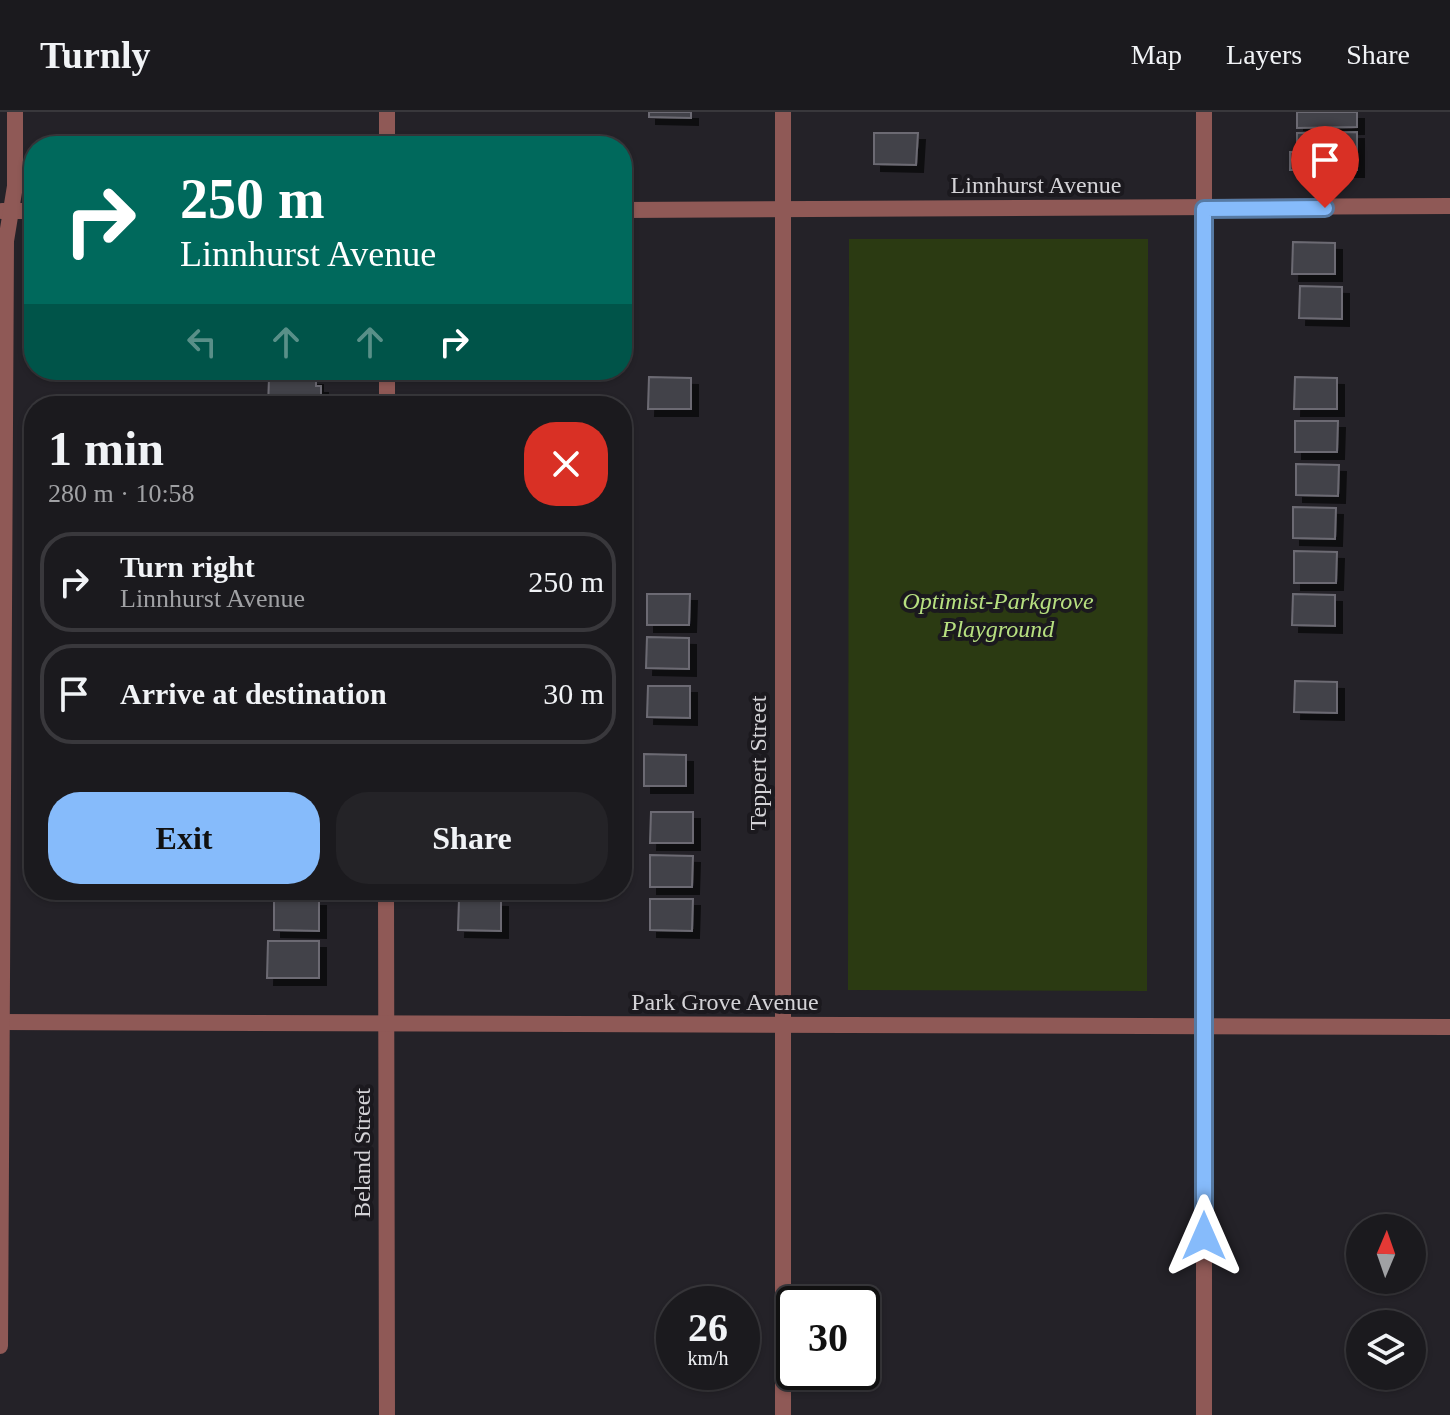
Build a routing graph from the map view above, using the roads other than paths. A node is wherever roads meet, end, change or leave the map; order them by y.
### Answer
1 (15, 112) edge
2 (387, 112) edge
3 (783, 112) edge
4 (1204, 112) edge
5 (387, 136) edge
6 (1450, 206) edge
7 (1204, 209) junction
8 (632, 210) edge
9 (783, 210) junction
10 (5, 211) edge
11 (386, 900) edge
12 (0, 1022) edge
13 (385, 1025) junction
14 (782, 1026) junction
15 (1203, 1027) junction
16 (1450, 1027) edge
17 (0, 1346) edge
18 (387, 1415) edge
19 (783, 1415) edge
20 (1204, 1415) edge

1 - 10 street
2 - 5 street
3 - 9 street, Teppert Street
4 - 7 street
6 - 7 street, Linnhurst Avenue
7 - 9 street, Linnhurst Avenue
7 - 15 street
8 - 9 street, Linnhurst Avenue
9 - 14 street, Teppert Street
10 - 12 street
11 - 13 street, Beland Street
12 - 13 street, Park Grove Avenue
12 - 17 street
13 - 14 street, Park Grove Avenue
13 - 18 street, Beland Street
14 - 15 street, Park Grove Avenue
14 - 19 street, Teppert Street
15 - 16 street, Park Grove Avenue
15 - 20 street

